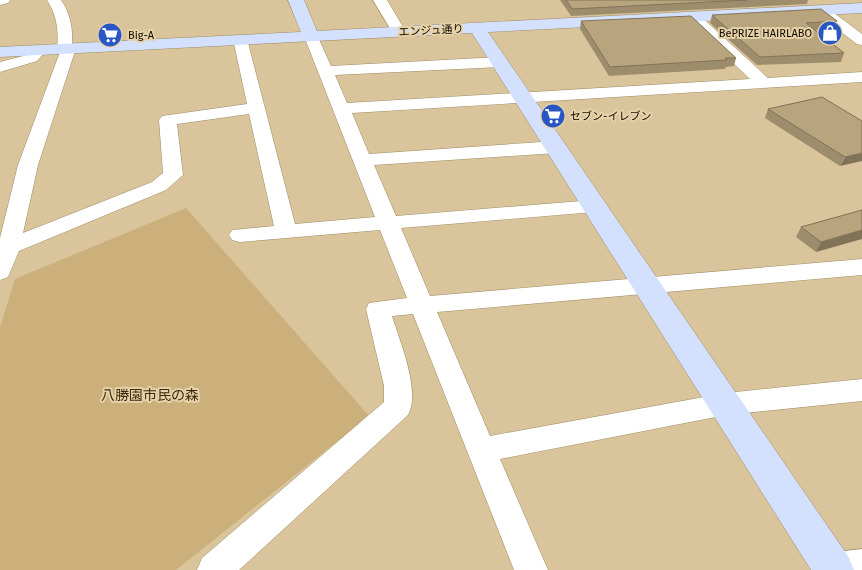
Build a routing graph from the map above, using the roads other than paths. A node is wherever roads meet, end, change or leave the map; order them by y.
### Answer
1 (54, 0) edge
2 (296, 0) edge
3 (380, 0) edge
4 (862, 8) edge
5 (821, 10) junction
6 (693, 17) junction
7 (476, 27) junction
8 (399, 32) junction
9 (311, 36) junction
10 (240, 39) junction
11 (862, 41) edge
12 (66, 48) junction
13 (40, 50) junction
14 (0, 52) edge
15 (500, 62) junction
16 (0, 67) edge
17 (326, 72) junction
18 (862, 78) edge
19 (764, 83) junction
20 (523, 98) junction
21 (257, 108) junction
22 (341, 108) junction
23 (556, 147) junction
24 (362, 160) junction
25 (594, 206) junction
26 (389, 223) junction
27 (286, 231) junction
28 (240, 235) dead end
29 (9, 247) junction
30 (862, 267) edge
31 (0, 272) edge
32 (646, 285) junction
33 (422, 305) junction
34 (862, 390) edge
35 (726, 404) junction
36 (482, 450) junction
37 (840, 568) edge
38 (214, 570) edge
39 (531, 570) edge

1 - 12 street
2 - 9 street
3 - 8 street
4 - 5 street, エンジュ通り
5 - 6 street, エンジュ通り
5 - 11 street
6 - 7 street, エンジュ通り
6 - 19 street
7 - 8 street, エンジュ通り
7 - 15 street
8 - 9 street, エンジュ通り
9 - 10 street, エンジュ通り
9 - 17 street
10 - 12 street, エンジュ通り
10 - 21 street
12 - 13 street, エンジュ通り
12 - 29 street
13 - 14 street, エンジュ通り
13 - 16 street
15 - 17 street
15 - 20 street
17 - 22 street
18 - 19 street
19 - 20 street
20 - 22 street
20 - 23 street
21 - 27 street
21 - 29 street
22 - 24 street
23 - 24 street
23 - 25 street
24 - 26 street
25 - 26 street
25 - 32 street
26 - 27 street
26 - 33 street
27 - 28 street
29 - 31 street
30 - 32 street
32 - 33 street
32 - 35 street
33 - 36 street
33 - 38 street
34 - 35 street
35 - 36 street
35 - 37 street
36 - 39 street

